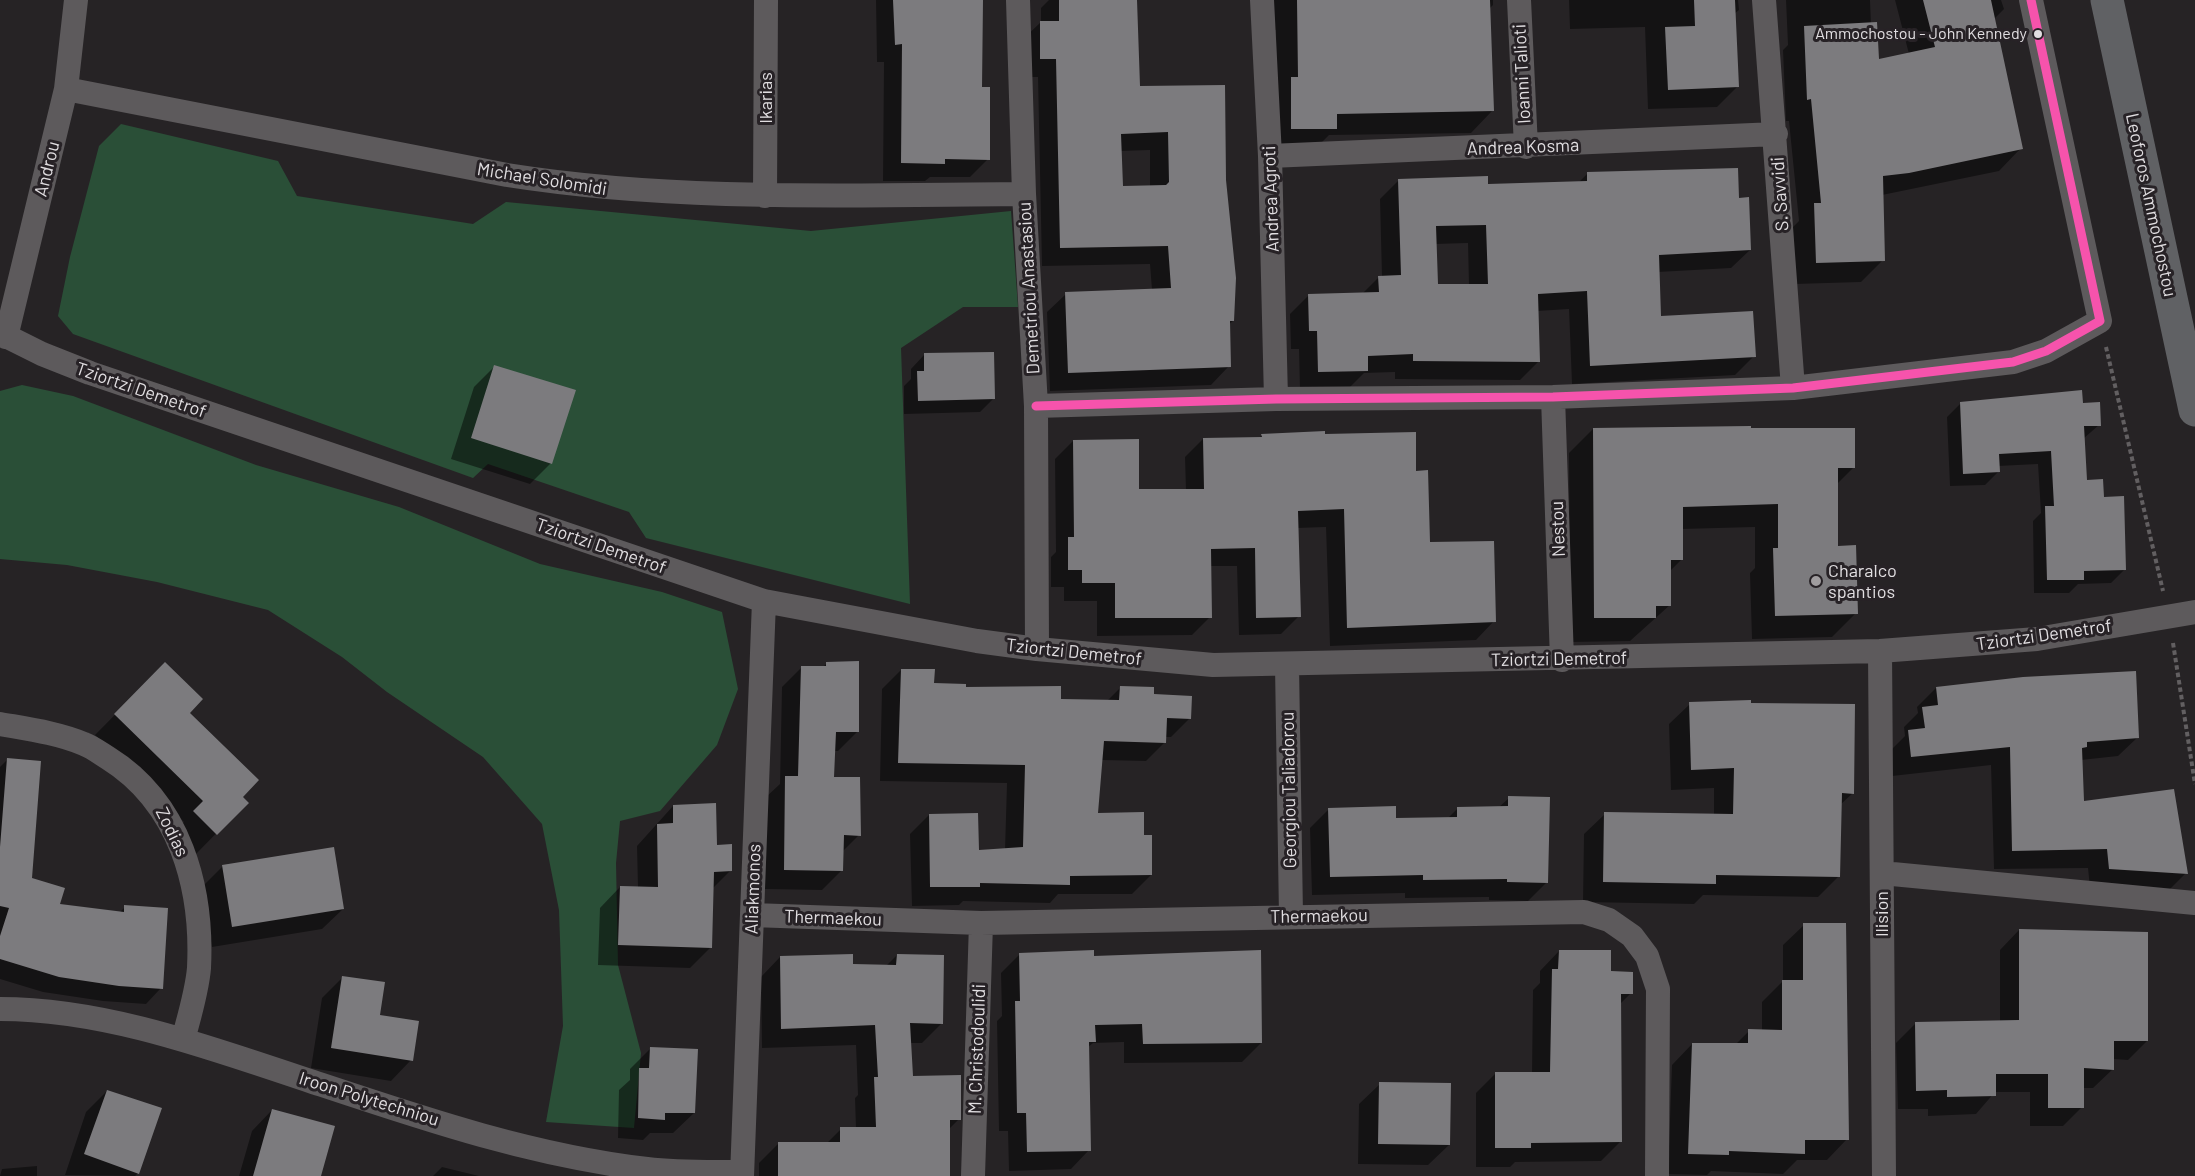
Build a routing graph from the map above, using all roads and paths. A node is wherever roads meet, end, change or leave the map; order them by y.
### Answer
1 (76, 0) edge
2 (766, 0) edge
3 (1018, 0) edge
4 (1262, 0) edge
5 (1518, 0) edge
6 (1764, 0) edge
7 (2031, 0) edge
8 (2107, 0) edge
9 (66, 89) junction
10 (1776, 134) junction
11 (1526, 147) junction
12 (1270, 156) junction
13 (1024, 194) junction
14 (765, 196) junction
15 (2100, 321) junction
16 (3, 335) edge
17 (1793, 388) junction
18 (1553, 398) junction
19 (1276, 399) junction
20 (1036, 406) junction
21 (2195, 410) edge
22 (764, 601) junction
23 (2195, 612) edge
24 (2169, 616) junction
25 (1037, 649) junction
26 (1880, 651) junction
27 (1562, 660) junction
28 (1287, 665) junction
29 (0, 724) edge
30 (2195, 784) edge
31 (1882, 873) junction
32 (2195, 903) edge
33 (752, 915) junction
34 (1292, 916) junction
35 (981, 923) junction
36 (0, 1009) edge
37 (183, 1040) junction
38 (742, 1174) edge
39 (973, 1176) edge
40 (1657, 1176) edge
41 (1884, 1176) edge

1 - 9 street, Androu
2 - 14 street, Ikarias
3 - 13 street, Demetriou Anastasiou
4 - 12 street, Andrea Agroti
5 - 11 street, Ioanni Talioti
6 - 10 street, S. Savvidi
7 - 15 street
8 - 21 main road, Leoforos Ammochostou
9 - 14 street, Michael Solomidi
9 - 16 street, Androu
10 - 11 street, Andrea Kosma
10 - 17 street, S. Savvidi
11 - 12 street, Andrea Kosma
12 - 19 street, Andrea Agroti
13 - 14 street, Michael Solomidi
13 - 20 street, Demetriou Anastasiou
15 - 17 street
15 - 24 path
16 - 22 street, Tziortzi Demetrof
17 - 18 street
18 - 19 street
18 - 27 street, Nestou
19 - 20 street
20 - 25 street, Demetriou Anastasiou
22 - 25 street, Tziortzi Demetrof
22 - 33 street, Aliakmonos
23 - 24 street, Tziortzi Demetrof
24 - 26 street, Tziortzi Demetrof
24 - 30 path
25 - 28 street, Tziortzi Demetrof
26 - 27 street, Tziortzi Demetrof
26 - 31 street, Ilision
27 - 28 street, Tziortzi Demetrof
28 - 34 street, Georgiou Taliadorou
29 - 37 street, Zodias
31 - 32 street
31 - 41 street, Ilision
33 - 35 street, Thermaekou
33 - 38 street, Aliakmonos
34 - 35 street, Thermaekou
34 - 40 street, Thermaekou
35 - 39 street, M. Christodoulidi
36 - 37 street, Iroon Polytechniou
37 - 38 street, Iroon Polytechniou

